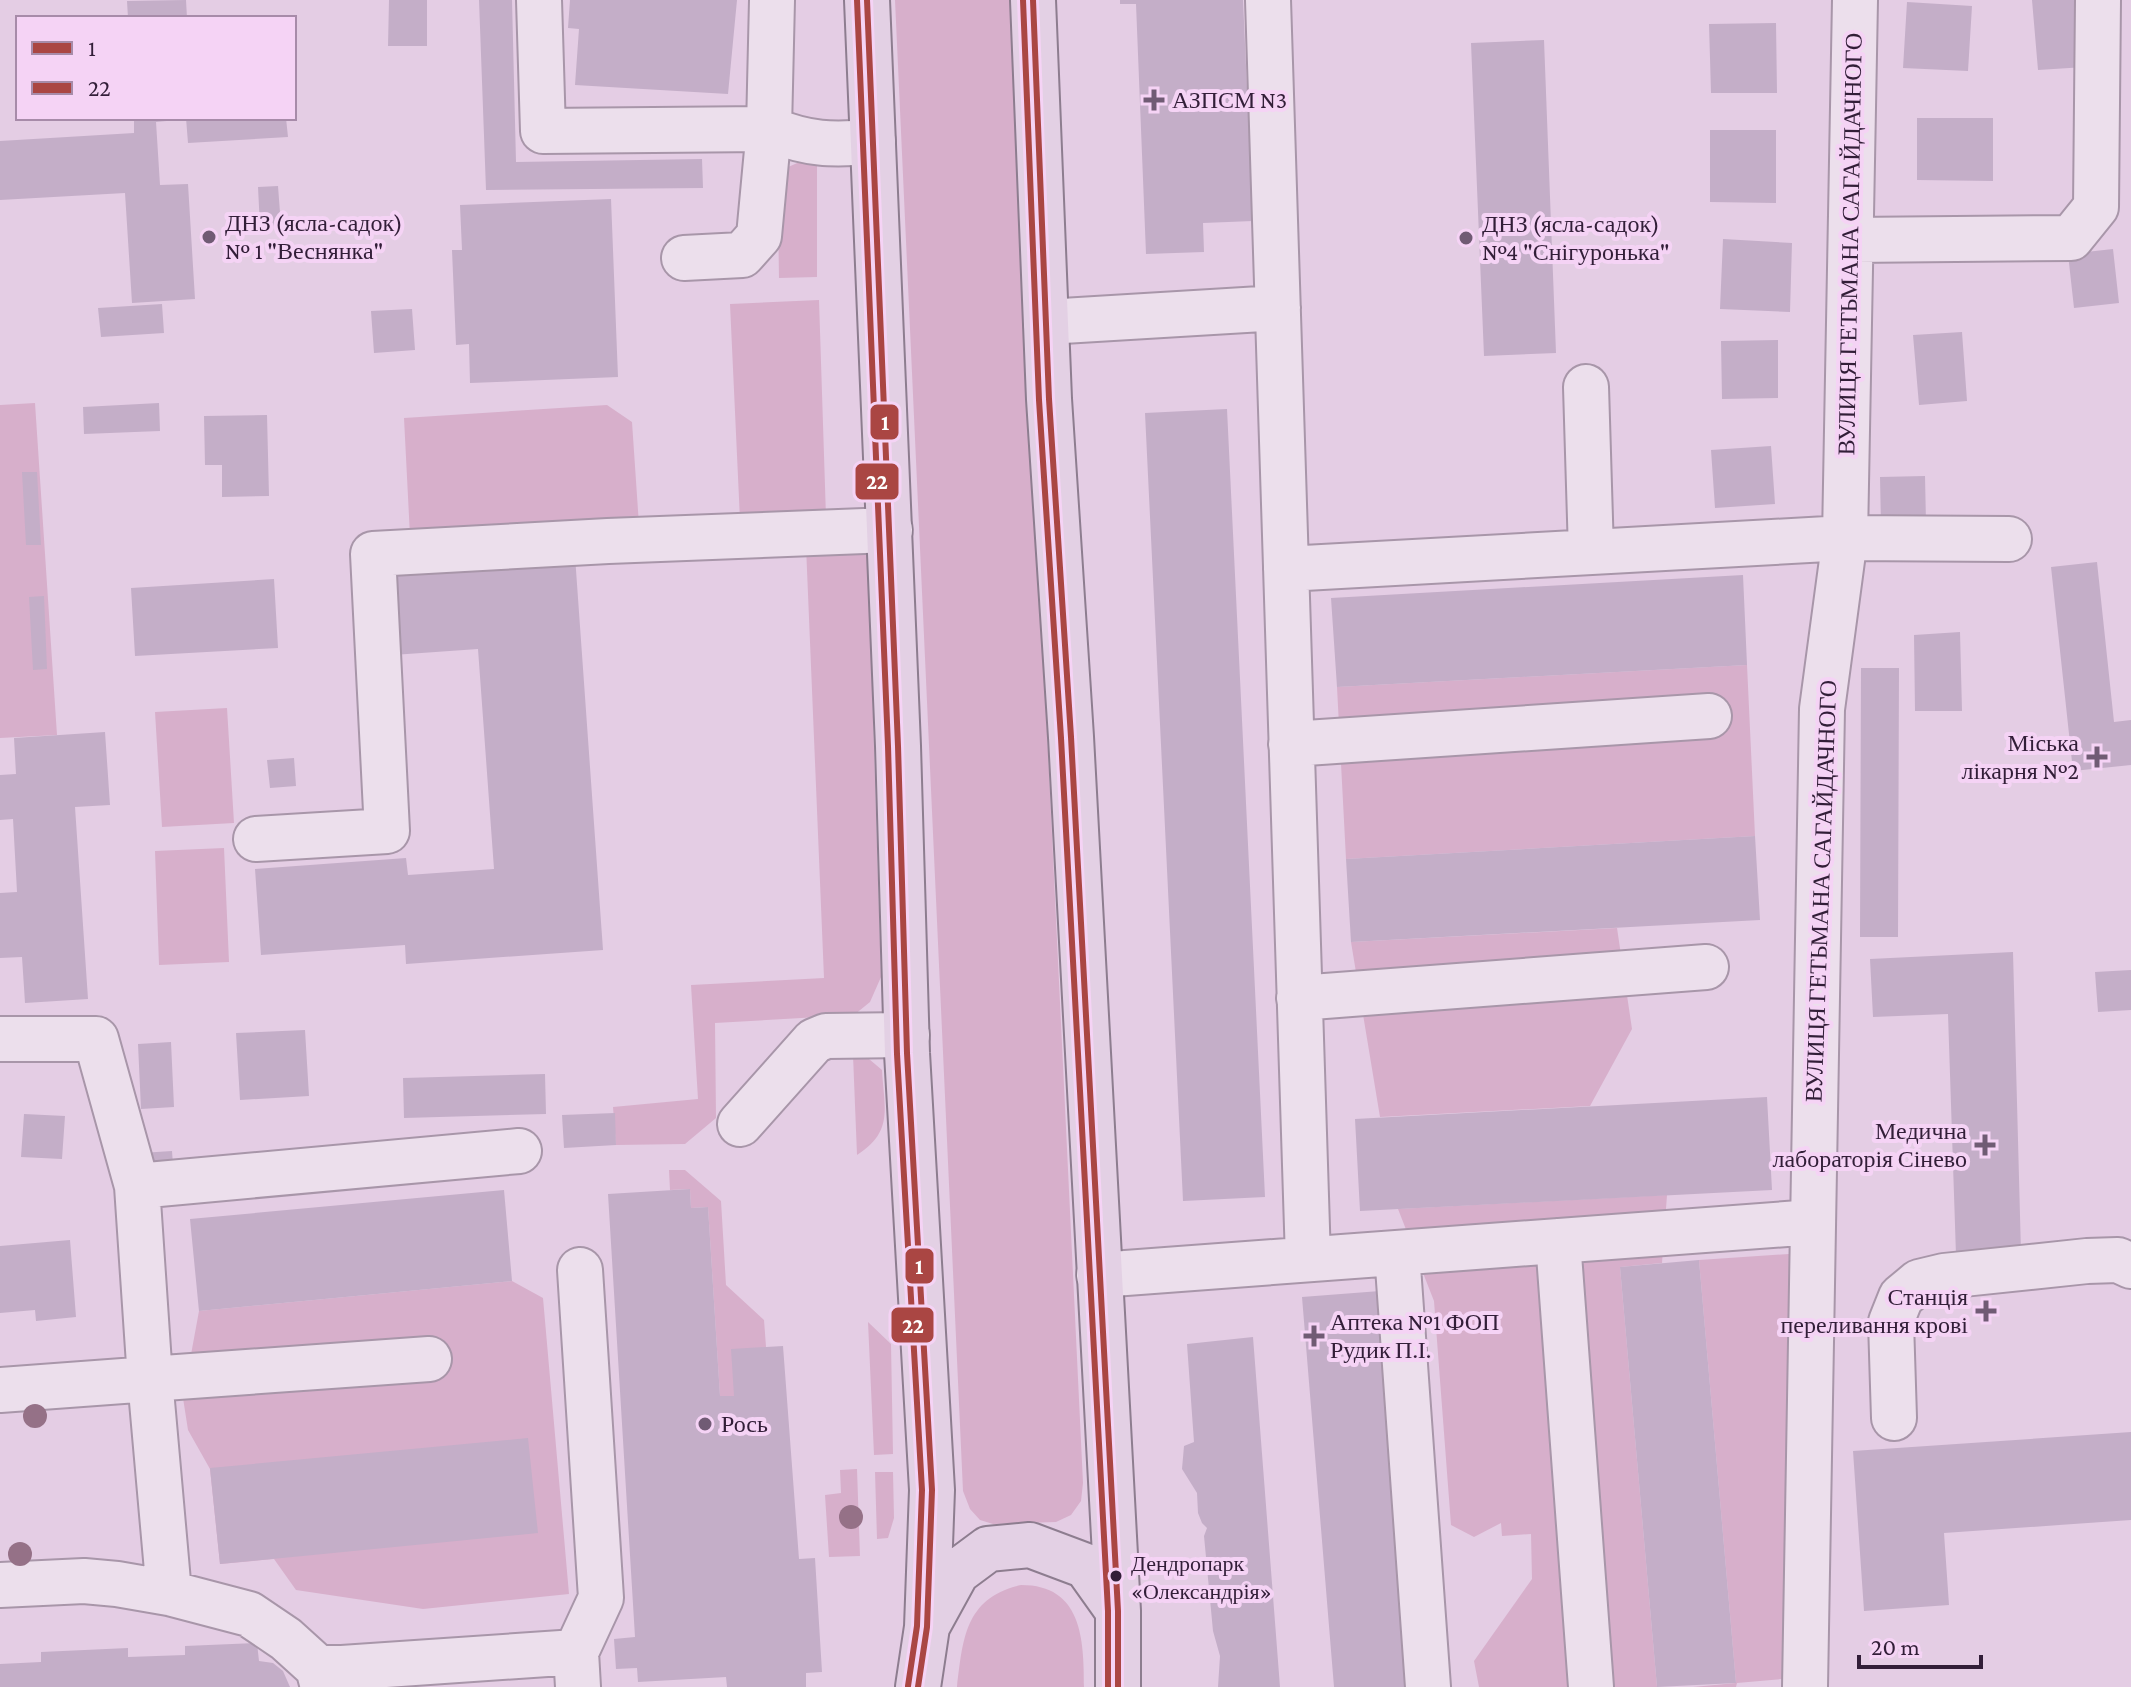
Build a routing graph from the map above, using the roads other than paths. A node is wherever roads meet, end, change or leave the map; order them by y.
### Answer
1 (539, 0) edge
2 (772, 0) edge
3 (867, 0) edge
4 (1033, 0) edge
5 (1268, 0) edge
6 (1855, 0) edge
7 (2098, 0) edge
8 (769, 129) junction
9 (873, 142) junction
10 (1851, 240) junction
11 (684, 258) dead end
12 (1278, 308) junction
13 (1046, 322) junction
14 (1586, 387) dead end
15 (890, 530) junction
16 (1845, 538) junction
17 (2009, 539) dead end
18 (1591, 552) junction
19 (1286, 569) junction
20 (1709, 716) dead end
21 (1291, 744) junction
22 (256, 839) dead end
23 (1706, 967) dead end
24 (1299, 998) junction
25 (907, 1035) junction
26 (0, 1039) edge
27 (740, 1124) dead end
28 (519, 1151) dead end
29 (137, 1186) junction
30 (1813, 1222) junction
31 (1558, 1241) junction
32 (1397, 1253) junction
33 (1308, 1259) junction
34 (2131, 1266) edge
35 (580, 1270) dead end
36 (1099, 1275) junction
37 (429, 1359) dead end
38 (150, 1379) junction
39 (0, 1390) edge
40 (1894, 1418) dead end
41 (0, 1585) edge
42 (169, 1593) junction
43 (1118, 1611) junction
44 (927, 1627) junction
45 (577, 1670) edge
46 (320, 1677) edge
47 (918, 1687) edge
48 (1118, 1687) edge
49 (1141, 1687) edge
50 (1428, 1687) edge
51 (1591, 1687) edge
52 (1805, 1687) edge

1 - 8 street
2 - 8 street
3 - 9 main road
4 - 13 main road
5 - 12 street
6 - 10 street, ВУЛИЦЯ ГЕТЬМАНА САГАЙДАЧНОГО
7 - 10 street
8 - 9 street
8 - 11 street
9 - 15 main road
10 - 16 street, ВУЛИЦЯ ГЕТЬМАНА САГАЙДАЧНОГО
12 - 13 street
12 - 19 street
13 - 36 main road
14 - 18 street
15 - 22 street
15 - 25 main road
16 - 17 street
16 - 18 street
16 - 30 street, ВУЛИЦЯ ГЕТЬМАНА САГАЙДАЧНОГО
18 - 19 street
19 - 21 street
20 - 21 street
21 - 24 street
23 - 24 street
24 - 33 street
25 - 27 street
25 - 44 main road
26 - 29 street
28 - 29 street
29 - 38 street
30 - 31 street
30 - 52 street, ВУЛИЦЯ ГЕТЬМАНА САГАЙДАЧНОГО
31 - 32 street
31 - 51 street
32 - 33 street
32 - 50 street
33 - 36 street
34 - 40 street
35 - 45 street
36 - 43 main road
37 - 38 street
38 - 39 street
38 - 42 street
41 - 42 street
42 - 46 street
43 - 44 main road
43 - 48 main road
43 - 49 street
44 - 47 main road
45 - 46 street

